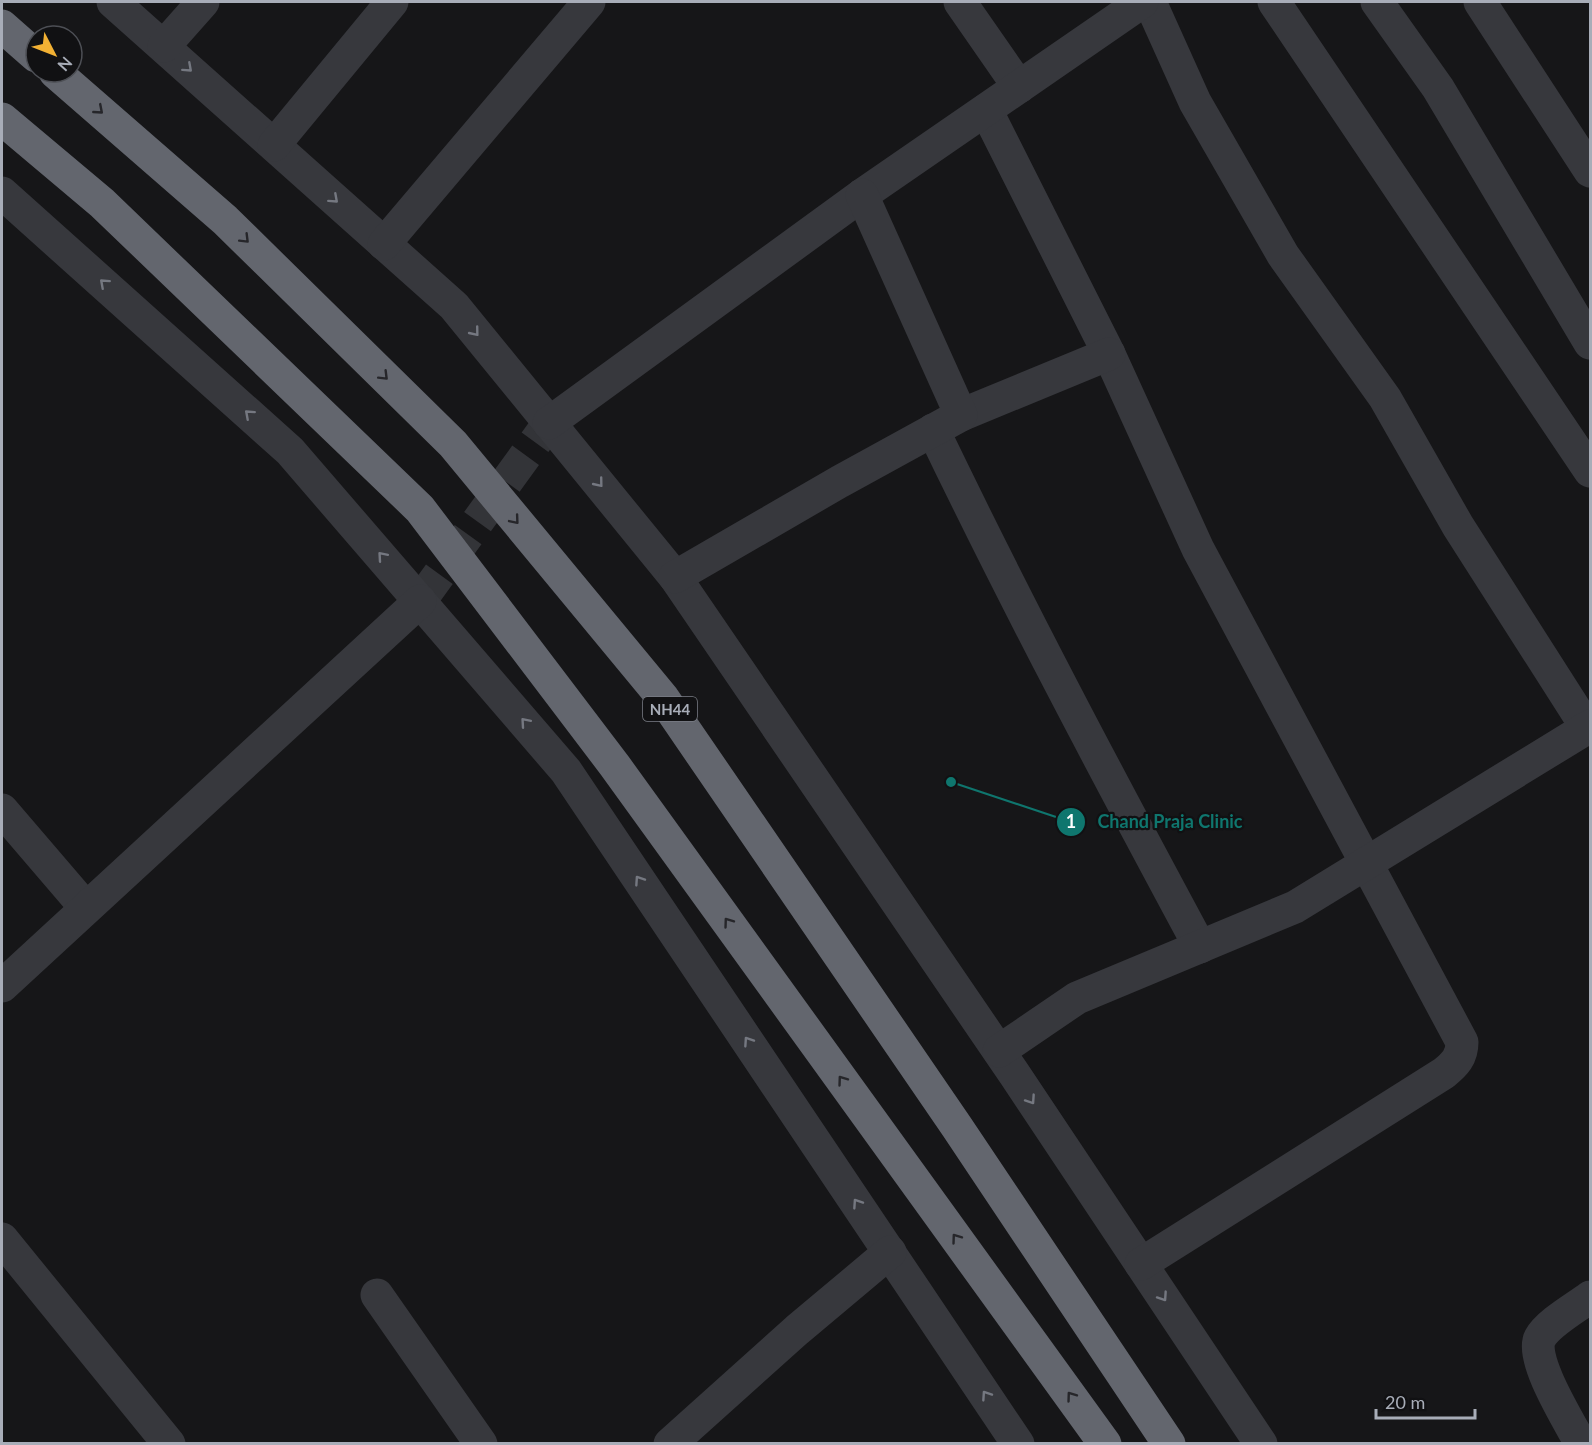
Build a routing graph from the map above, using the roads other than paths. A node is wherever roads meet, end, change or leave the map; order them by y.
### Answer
1 (113, 2) edge
2 (203, 2) edge
3 (393, 2) edge
4 (590, 2) edge
5 (960, 2) edge
6 (1142, 2) edge
7 (1149, 2) edge
8 (1274, 2) edge
9 (1377, 2) edge
10 (1480, 2) edge
11 (2, 26) edge
12 (24, 45) edge
13 (164, 46) junction
14 (68, 84) edge
15 (1019, 87) junction
16 (986, 110) junction
17 (2, 118) edge
18 (274, 145) junction
19 (1590, 171) edge
20 (2, 193) edge
21 (862, 195) junction
22 (384, 244) junction
23 (1590, 343) edge
24 (1109, 354) junction
25 (549, 423) junction
26 (947, 423) junction
27 (1590, 471) edge
28 (675, 577) junction
29 (420, 601) junction
30 (1589, 727) edge
31 (2, 810) edge
32 (1365, 864) junction
33 (86, 909) junction
34 (1200, 947) junction
35 (2, 986) edge
36 (999, 1051) junction
37 (2, 1239) edge
38 (890, 1252) junction
39 (1141, 1264) junction
40 (377, 1295) dead end
41 (1590, 1297) edge
42 (169, 1443) edge
43 (481, 1443) edge
44 (670, 1443) edge
45 (1018, 1443) edge
46 (1105, 1443) edge
47 (1169, 1443) edge
48 (1262, 1443) edge
49 (1581, 1443) edge

1 - 13 street
2 - 13 street
3 - 18 street
4 - 22 street
5 - 15 street
6 - 15 street
7 - 30 street
8 - 27 street
9 - 23 street
10 - 19 street
11 - 12 highway
13 -> 18 street
14 -> 47 highway, NH44
15 - 16 street
16 - 21 street
16 - 24 street
46 -> 17 highway
18 -> 22 street
29 -> 20 street
21 - 25 street
21 - 26 street
22 -> 25 street
24 - 26 street
24 - 32 street
25 -> 28 street
26 - 28 street
26 - 34 street
28 - 36 street
29 - 33 street
38 -> 29 street
30 - 32 street
31 - 33 street
32 - 34 street
32 - 39 street
33 - 35 street
34 - 36 street
36 -> 39 street
37 - 42 street
38 - 44 street
45 -> 38 street
39 -> 48 street
40 - 43 street
41 - 49 street

